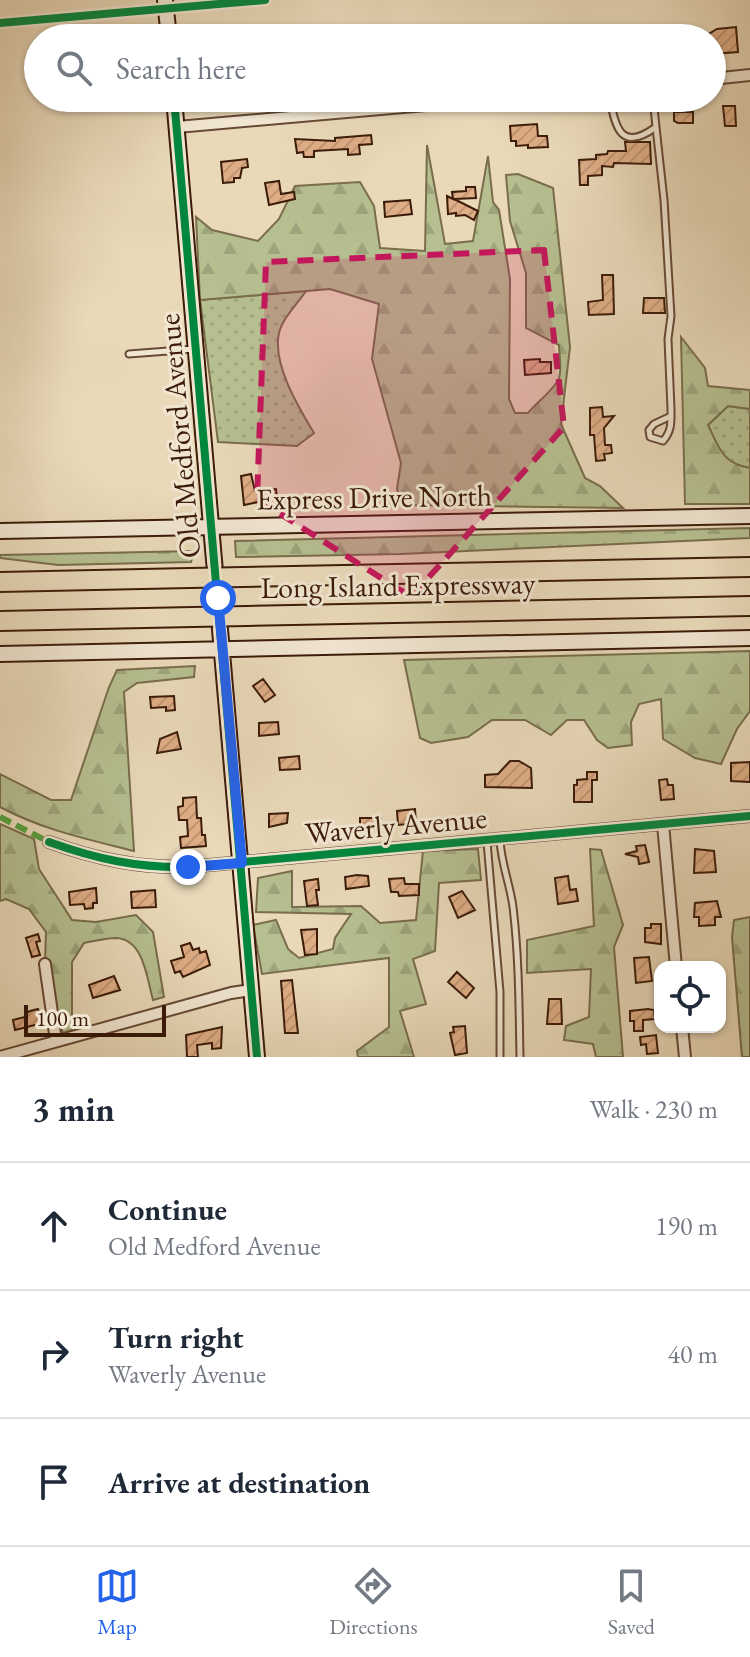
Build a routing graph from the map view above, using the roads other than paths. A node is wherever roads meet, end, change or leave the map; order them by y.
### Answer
1 (165, 0) edge
2 (168, 24) edge
3 (750, 75) edge
4 (726, 78) edge
5 (175, 112) edge
6 (347, 112) edge
7 (613, 112) edge
8 (654, 112) edge
9 (177, 127) junction
10 (656, 127) junction
11 (195, 349) junction
12 (129, 354) dead end
13 (671, 416) junction
14 (750, 516) edge
15 (211, 527) junction
16 (0, 531) edge
17 (750, 567) edge
18 (4, 581) edge
19 (750, 606) edge
20 (0, 621) edge
21 (750, 638) edge
22 (222, 650) junction
23 (0, 654) edge
24 (750, 816) edge
25 (663, 824) junction
26 (500, 840) junction
27 (487, 841) junction
28 (49, 842) dead end
29 (242, 863) junction
30 (675, 961) edge
31 (45, 964) dead end
32 (251, 990) junction
33 (683, 1033) edge
34 (56, 1041) junction
35 (0, 1057) edge
36 (257, 1057) edge
37 (500, 1057) edge
38 (520, 1057) edge
39 (685, 1057) edge

1 - 2 main road
3 - 4 street
5 - 9 main road, Old Medford Avenue
6 - 9 street
7 - 10 lane
8 - 10 lane
9 - 11 main road, Old Medford Avenue
10 - 13 lane
11 - 12 lane
11 - 15 main road, Old Medford Avenue
13 - 13 lane
14 - 15 main road, Express Drive North
15 - 16 main road, Express Drive North
15 - 22 main road, Old Medford Avenue
17 - 18 highway, Long Island Expressway, bridge
19 - 20 highway, Long Island Expressway, bridge
21 - 22 main road
22 - 23 main road
22 - 29 main road, Old Medford Avenue
24 - 25 street, Waverly Avenue
25 - 26 street, Waverly Avenue
25 - 30 street
26 - 27 street, Waverly Avenue
26 - 38 lane
27 - 29 street, Waverly Avenue
27 - 37 lane
28 - 29 street, Waverly Avenue
29 - 32 main road, Old Medford Avenue
31 - 34 street
32 - 34 street
32 - 36 main road, Old Medford Avenue
33 - 39 street
34 - 35 street

